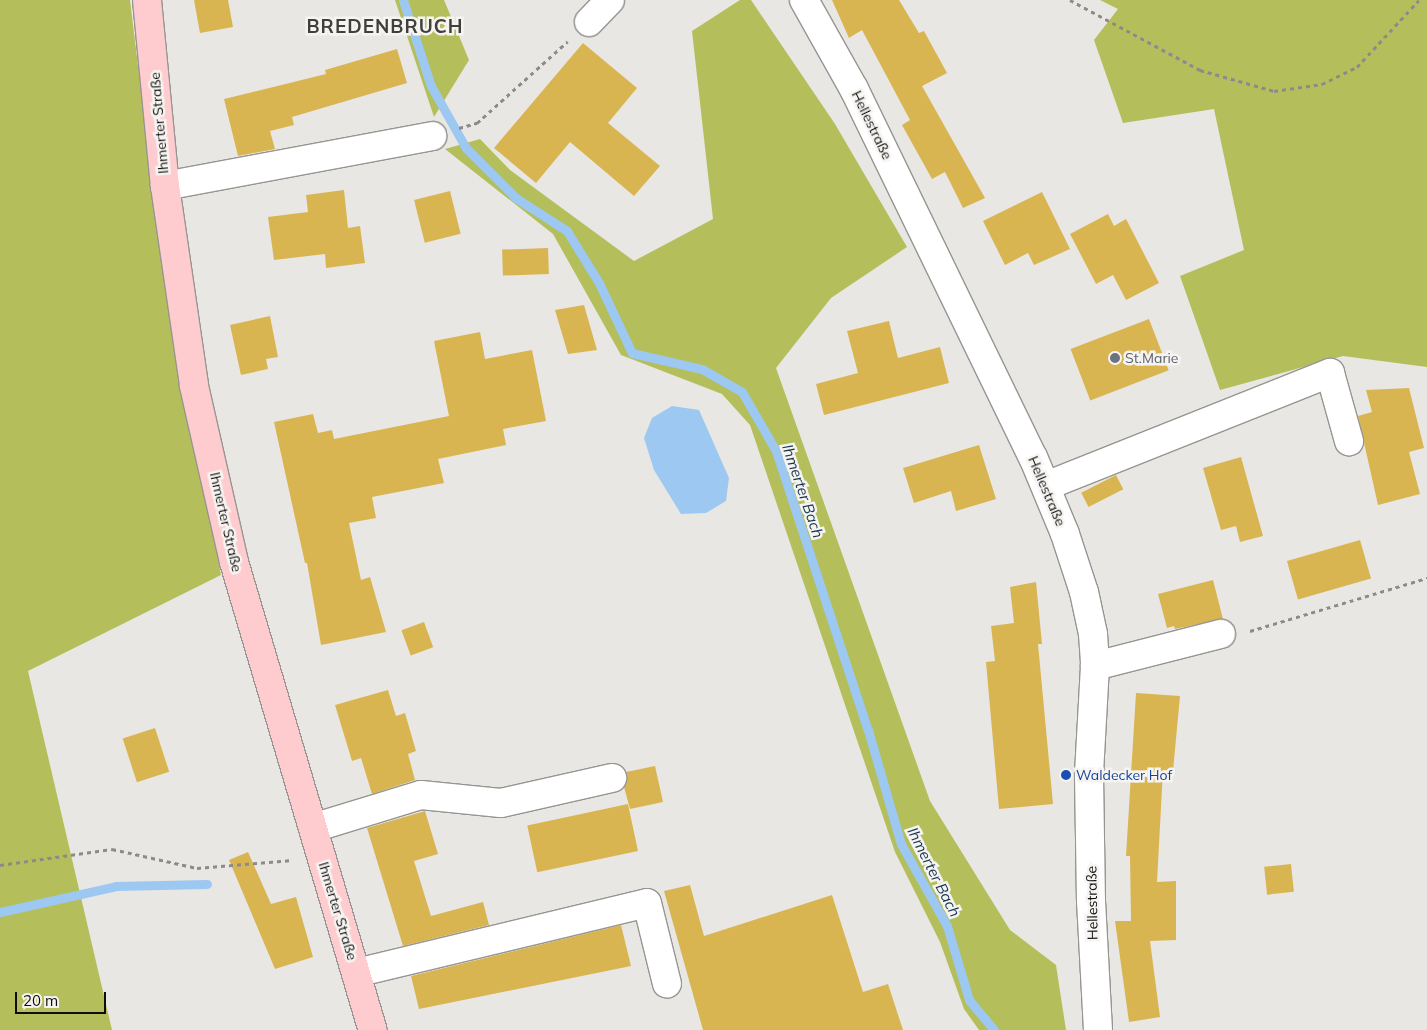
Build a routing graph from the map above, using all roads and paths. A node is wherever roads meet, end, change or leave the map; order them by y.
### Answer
1 (147, 0) edge
2 (610, 0) edge
3 (804, 0) edge
4 (1070, 0) edge
5 (1419, 0) edge
6 (589, 22) joint
7 (477, 123) dead end
8 (432, 136) dead end
9 (165, 186) junction
10 (1349, 441) dead end
11 (1046, 486) junction
12 (1427, 578) edge
13 (1233, 633) joint
14 (1095, 666) junction
15 (612, 778) dead end
16 (313, 828) junction
17 (322, 857) junction
18 (0, 865) edge
19 (356, 973) junction
20 (667, 984) dead end
21 (373, 1030) edge
22 (1098, 1030) edge

1 - 9 main road, Ihmerter Straße
2 - 6 street
3 - 11 street, Hellestraße
4 - 5 path
6 - 7 path
8 - 9 street
9 - 16 main road, Ihmerter Straße
10 - 11 street
11 - 14 street, Hellestraße
12 - 13 path
13 - 14 street
14 - 22 street, Hellestraße
15 - 16 street
16 - 17 main road, Ihmerter Straße
17 - 18 path
17 - 19 main road, Ihmerter Straße
19 - 20 street
19 - 21 main road, Ihmerter Straße

